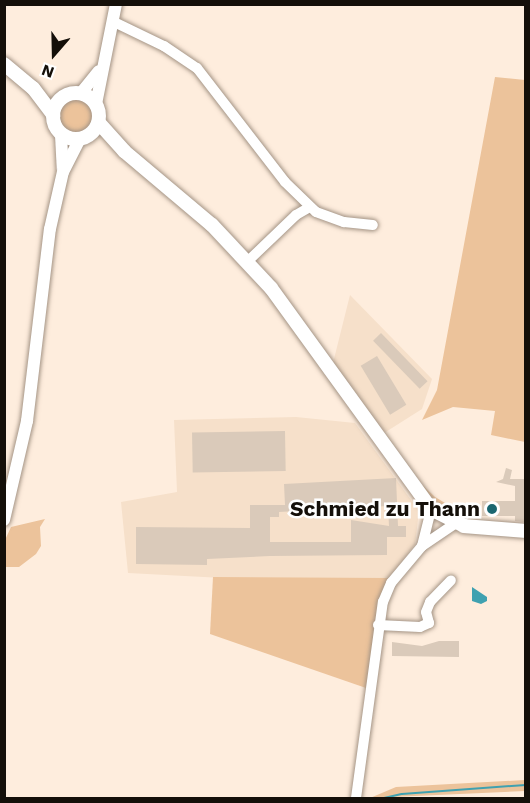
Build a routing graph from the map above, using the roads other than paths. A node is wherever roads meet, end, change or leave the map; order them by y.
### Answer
1 (116, 4) edge
2 (112, 21) junction
3 (103, 61) junction
4 (4, 64) edge
5 (19, 75) junction
6 (81, 93) junction
7 (64, 96) junction
8 (96, 105) junction
9 (53, 115) junction
10 (99, 123) junction
11 (62, 135) junction
12 (84, 138) junction
13 (124, 151) junction
14 (63, 172) junction
15 (310, 207) junction
16 (373, 225) dead end
17 (248, 261) junction
18 (431, 509) junction
19 (4, 520) edge
20 (456, 523) junction
21 (525, 531) edge
22 (422, 546) junction
23 (451, 580) dead end
24 (378, 625) junction
25 (356, 798) edge

1 - 2 street
2 - 3 street
2 - 15 street
3 - 6 street
3 - 8 street
4 - 5 main road
5 - 7 main road
5 - 9 main road
6 - 7 main road
6 - 8 main road
7 - 9 main road
8 - 10 main road
9 - 11 main road
10 - 12 main road
10 - 13 main road
11 - 12 main road
11 - 14 street
12 - 13 main road
12 - 14 street
13 - 17 main road
14 - 19 street
15 - 16 street
15 - 17 street
17 - 18 main road
18 - 20 main road
18 - 22 street
20 - 21 main road
20 - 22 street
22 - 24 street
23 - 24 street
24 - 25 street

